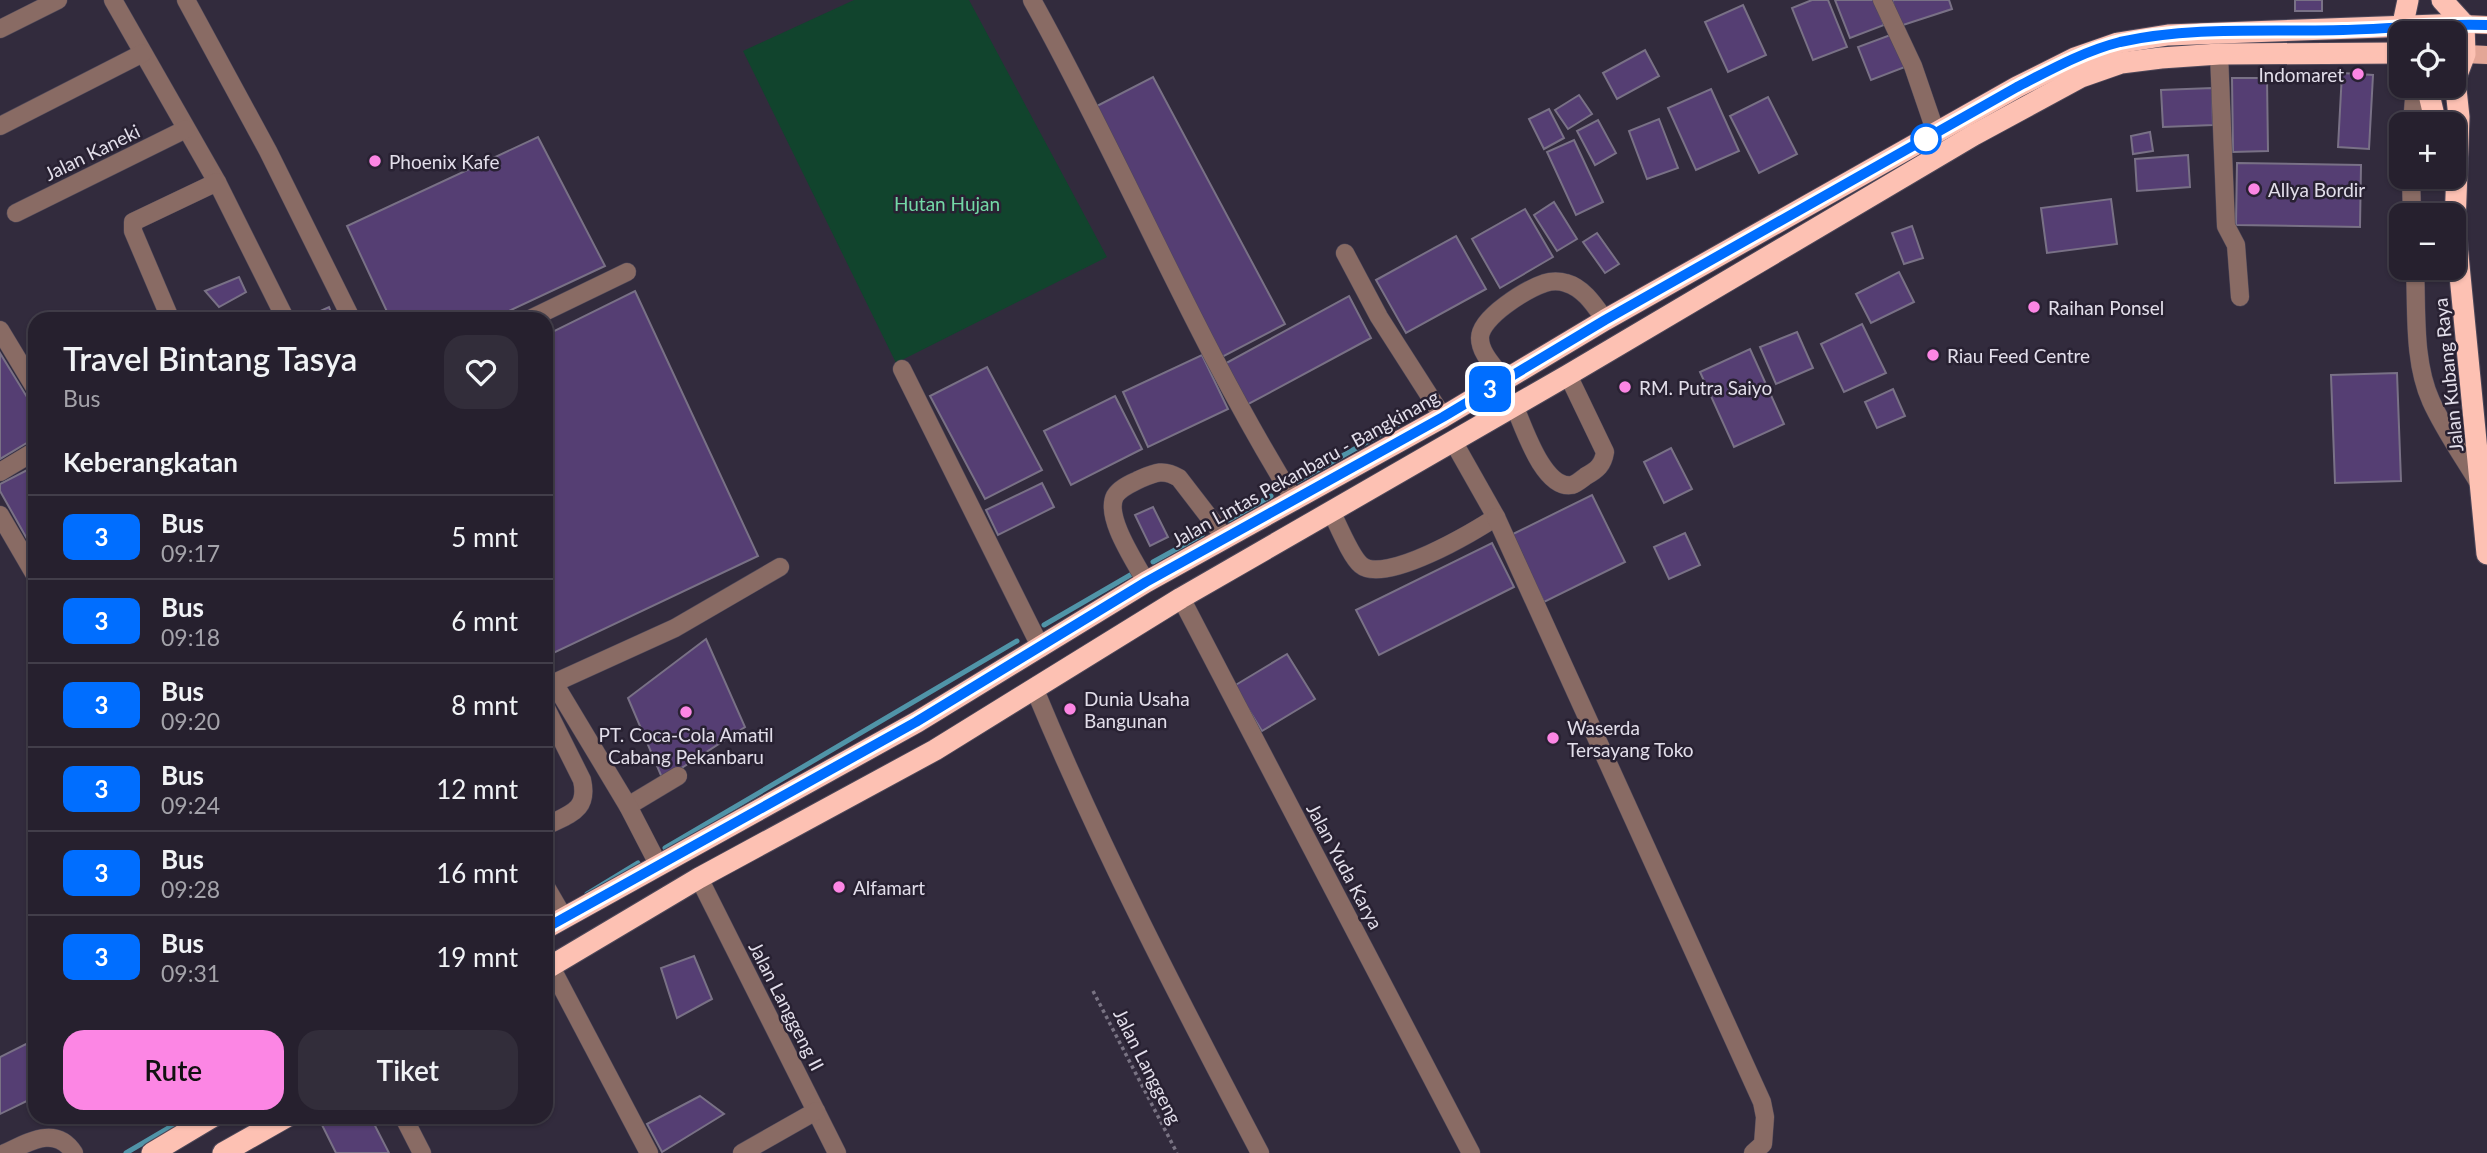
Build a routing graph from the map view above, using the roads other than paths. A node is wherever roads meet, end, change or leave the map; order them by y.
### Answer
1 (58, 0) edge
2 (113, 0) edge
3 (186, 0) edge
4 (1032, 0) edge
5 (1882, 0) edge
6 (2408, 0) edge
7 (2442, 0) edge
8 (2403, 21) edge
9 (2461, 21) edge
10 (2466, 24) edge
11 (2487, 25) edge
12 (0, 29) edge
13 (2389, 31) edge
14 (143, 53) junction
15 (2389, 53) edge
16 (2219, 54) junction
17 (2466, 54) edge
18 (2487, 55) edge
19 (0, 126) edge
20 (186, 129) junction
21 (1936, 133) junction
22 (218, 182) junction
23 (2452, 189) edge
24 (16, 213) dead end
25 (1345, 253) dead end
26 (627, 272) dead end
27 (2416, 280) edge
28 (2239, 297) dead end
29 (167, 312) edge
30 (282, 312) edge
31 (348, 312) edge
32 (544, 312) edge
33 (1605, 320) junction
34 (0, 330) edge
35 (902, 369) dead end
36 (1568, 375) junction
37 (28, 376) edge
38 (1504, 380) junction
39 (1514, 405) junction
40 (1443, 417) junction
41 (1453, 441) junction
42 (28, 455) edge
43 (0, 472) edge
44 (2482, 488) junction
45 (1294, 501) junction
46 (1332, 513) junction
47 (0, 515) edge
48 (1496, 517) junction
49 (1226, 539) junction
50 (2487, 554) edge
51 (28, 563) edge
52 (780, 567) dead end
53 (1146, 582) junction
54 (1181, 598) junction
55 (1041, 648) junction
56 (554, 683) joint
57 (1035, 690) junction
58 (553, 722) edge
59 (916, 722) junction
60 (936, 750) junction
61 (678, 776) dead end
62 (628, 806) junction
63 (553, 822) edge
64 (658, 864) junction
65 (699, 878) junction
66 (555, 923) edge
67 (553, 965) edge
68 (553, 977) edge
69 (816, 1111) junction
70 (201, 1124) edge
71 (274, 1124) edge
72 (407, 1124) edge
73 (0, 1144) edge
74 (5, 1153) edge
75 (74, 1153) edge
76 (152, 1153) edge
77 (223, 1153) edge
78 (422, 1153) edge
79 (649, 1153) edge
80 (742, 1153) edge
81 (837, 1153) edge
82 (1260, 1153) edge
83 (1471, 1153) edge
84 (1753, 1153) edge

1 - 12 street
2 - 14 street
3 - 31 street
4 - 45 street
5 - 21 street
6 - 8 highway
7 - 9 highway
10 - 11 main road
13 - 21 highway, Jalan Lintas Pekanbaru - Bangkinang
14 - 19 street
14 - 20 street
15 - 16 highway
16 - 28 street
16 - 36 highway
17 - 18 main road
20 - 22 street
20 - 24 street, Jalan Kaneki
21 - 33 highway, Jalan Lintas Pekanbaru - Bangkinang
22 - 29 street
22 - 30 street
23 - 44 highway, Jalan Kubang Raya
25 - 40 street
26 - 32 street
27 - 44 street
33 - 38 highway, Jalan Lintas Pekanbaru - Bangkinang
33 - 38 street
34 - 37 street
35 - 55 street
36 - 39 highway
36 - 39 street
38 - 40 highway, Jalan Lintas Pekanbaru - Bangkinang
39 - 41 highway
40 - 45 highway, Jalan Lintas Pekanbaru - Bangkinang
41 - 46 highway
41 - 48 street
42 - 43 street
44 - 50 highway, Jalan Kubang Raya
45 - 49 highway, Jalan Lintas Pekanbaru - Bangkinang
46 - 48 street
46 - 54 highway
47 - 51 street
48 - 84 street
49 - 53 highway, Jalan Lintas Pekanbaru - Bangkinang
49 - 53 street
52 - 56 street
53 - 55 highway, Jalan Lintas Pekanbaru - Bangkinang
54 - 57 highway
54 - 83 street, Jalan Yuda Karya
55 - 59 highway, Jalan Lintas Pekanbaru - Bangkinang
56 - 62 street
57 - 60 highway
57 - 82 street
58 - 63 street
59 - 60 highway
59 - 64 highway, Jalan Lintas Pekanbaru - Bangkinang
60 - 65 highway
61 - 62 street
62 - 64 street
64 - 66 highway, Jalan Lintas Pekanbaru - Bangkinang
65 - 67 highway
65 - 69 street, Jalan Langgeng II
68 - 79 street
69 - 80 street
69 - 81 street, Jalan Langgeng II
70 - 76 highway
71 - 77 highway
72 - 78 street
73 - 74 street
74 - 75 street

